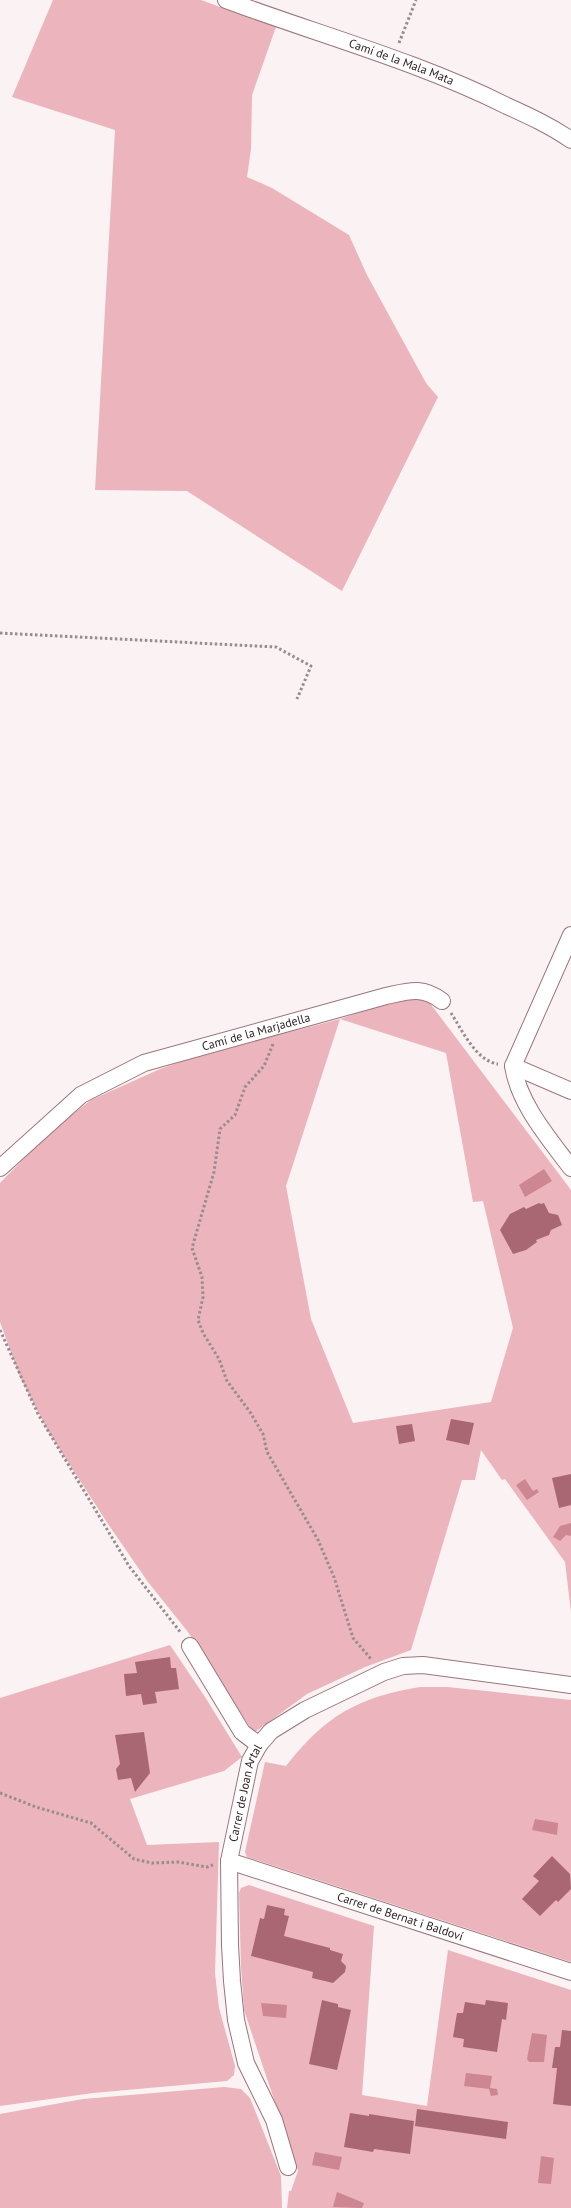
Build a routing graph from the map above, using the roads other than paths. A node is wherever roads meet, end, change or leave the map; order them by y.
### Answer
1 (226, 0) edge
2 (571, 140) edge
3 (571, 935) edge
4 (442, 1000) road end
5 (514, 1074) junction
6 (571, 1091) edge
7 (0, 1168) edge
8 (571, 1168) edge
9 (190, 1646) road end
10 (571, 1685) edge
11 (259, 1746) junction
12 (229, 1861) junction
13 (571, 1972) edge
14 (288, 2167) dead end

1 - 2 street, Camí de la Mala Mata
3 - 5 street
4 - 7 street, Camí de la Marjadella
5 - 6 street
5 - 8 street
9 - 11 street
10 - 11 street, Carrer de Joan Artal
11 - 12 street, Carrer de Joan Artal
12 - 13 street, Carrer de Bernat i Baldoví
12 - 14 street, Carrer de Joan Artal

